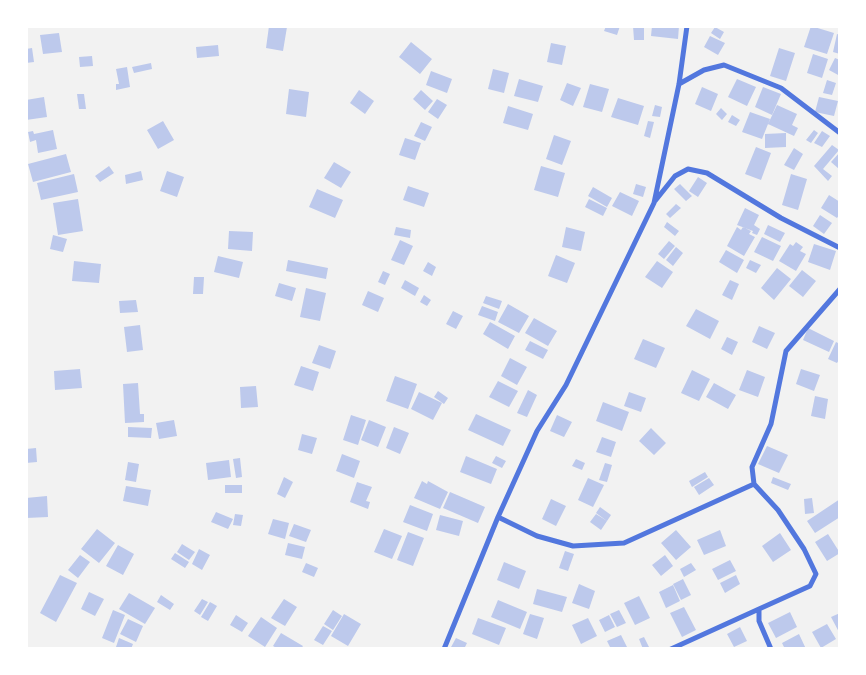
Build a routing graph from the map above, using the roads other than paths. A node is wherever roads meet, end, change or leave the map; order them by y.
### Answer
1 (687, 26) edge
2 (678, 84) junction
3 (840, 133) edge
4 (654, 203) junction
5 (840, 248) edge
6 (840, 289) edge
7 (754, 484) junction
8 (498, 517) junction
9 (759, 609) junction
10 (444, 649) edge
11 (671, 649) edge
12 (771, 649) edge

1 - 2 street
2 - 3 street
2 - 4 street
4 - 5 street
4 - 8 street
6 - 7 street
7 - 8 street
7 - 9 street
8 - 10 street
9 - 11 street
9 - 12 street

